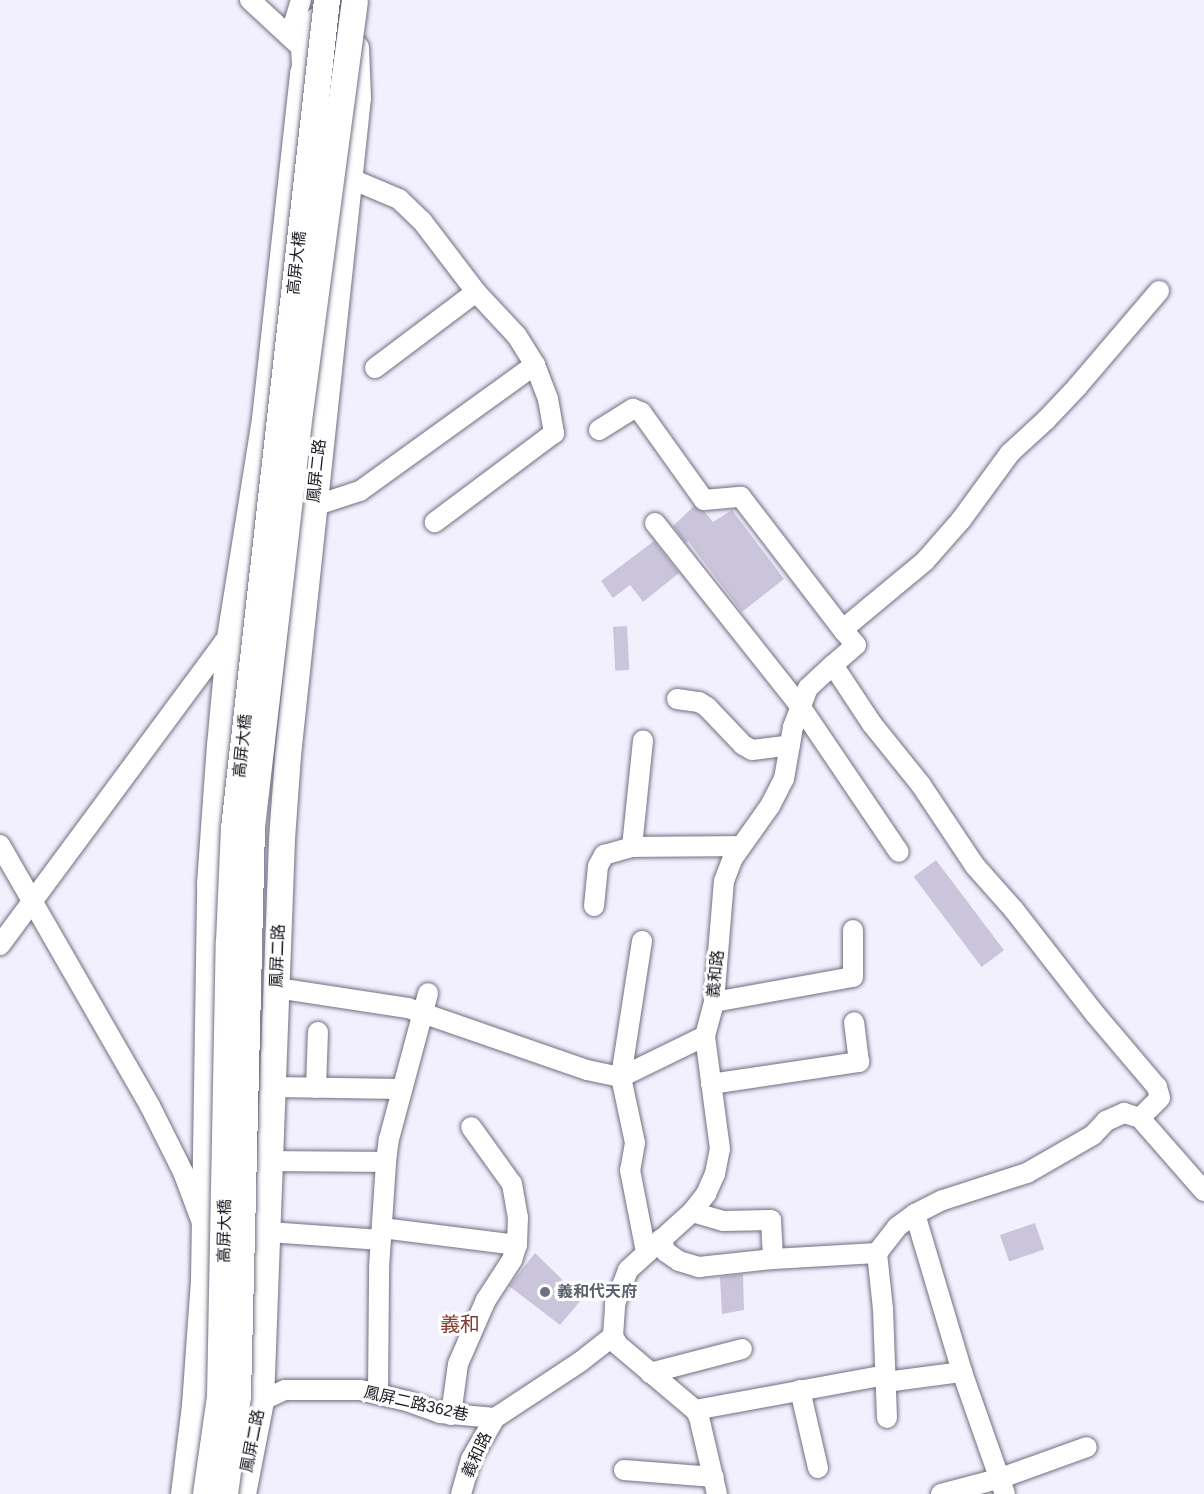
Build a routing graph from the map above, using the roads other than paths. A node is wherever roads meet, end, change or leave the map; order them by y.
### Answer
1 (250, 0) edge
2 (271, 0) edge
3 (301, 0) edge
4 (326, 0) edge
5 (355, 1) edge
6 (303, 35) junction
7 (349, 178) junction
8 (1159, 291) dead end
9 (476, 292) junction
10 (535, 366) junction
11 (375, 368) dead end
12 (323, 417) joint
13 (599, 430) dead end
14 (314, 506) junction
15 (435, 522) dead end
16 (655, 523) dead end
17 (844, 631) junction
18 (230, 639) junction
19 (833, 665) junction
20 (677, 699) dead end
21 (800, 706) junction
22 (643, 741) dead end
23 (790, 745) junction
24 (0, 845) edge
25 (741, 846) junction
26 (632, 847) junction
27 (899, 852) dead end
28 (34, 902) junction
29 (594, 906) dead end
30 (853, 930) dead end
31 (642, 941) dead end
32 (0, 945) edge
33 (290, 990) dead end
34 (428, 993) dead end
35 (714, 1002) junction
36 (422, 1012) junction
37 (854, 1022) dead end
38 (318, 1032) dead end
39 (705, 1036) junction
40 (621, 1077) junction
41 (711, 1084) junction
42 (274, 1088) junction
43 (316, 1088) junction
44 (401, 1089) junction
45 (1140, 1118) junction
46 (471, 1127) dead end
47 (271, 1161) junction
48 (386, 1162) junction
49 (1204, 1191) edge
50 (692, 1212) junction
51 (915, 1214) junction
52 (204, 1227) junction
53 (269, 1232) junction
54 (381, 1234) junction
55 (517, 1245) junction
56 (653, 1246) junction
57 (877, 1253) junction
58 (774, 1259) junction
59 (613, 1336) junction
60 (742, 1349) dead end
61 (962, 1372) junction
62 (650, 1373) junction
63 (886, 1378) junction
64 (800, 1390) junction
65 (378, 1394) junction
66 (261, 1401) junction
67 (195, 1406) junction
68 (695, 1410) junction
69 (451, 1415) junction
70 (495, 1418) junction
71 (887, 1418) dead end
72 (1087, 1447) dead end
73 (818, 1468) dead end
74 (624, 1470) dead end
75 (715, 1485) edge
76 (1003, 1486) edge
77 (184, 1494) edge
78 (206, 1494) edge
79 (225, 1494) edge
80 (243, 1494) edge
81 (461, 1494) edge
82 (941, 1494) edge

1 - 6 street
2 - 6 street
3 - 6 street
4 - 6 main road, 高屏大橋
4 - 78 main road, 高屏大橋, bridge
5 - 7 main road, 高屏大橋, bridge
5 - 79 main road, 高屏大橋, bridge
6 - 18 main road, 高屏大橋
7 - 9 street
7 - 12 main road, 高屏大橋
8 - 17 street
9 - 10 street
9 - 11 street
10 - 14 street
10 - 15 street
12 - 14 main road, 鳳屏二路
13 - 17 street
14 - 42 main road, 鳳屏二路
16 - 21 street
17 - 19 street, 義和路
18 - 28 street
18 - 52 main road
19 - 21 street, 義和路
19 - 45 street
20 - 23 street
21 - 23 street, 義和路
21 - 27 street
22 - 26 street
23 - 25 street, 義和路
24 - 28 street
25 - 26 street
25 - 35 street, 義和路
26 - 29 street
28 - 32 street
28 - 52 street
30 - 35 street
31 - 40 street
33 - 36 street
34 - 36 street
35 - 39 street, 義和路
36 - 40 street
36 - 44 street
37 - 41 street
38 - 43 street
39 - 40 street
39 - 41 street, 義和路
40 - 56 street
41 - 50 street, 義和路
42 - 43 street
42 - 47 main road, 鳳屏二路
43 - 44 street
44 - 48 street
45 - 49 street
45 - 51 street
46 - 55 street
47 - 48 street
47 - 53 main road, 鳳屏二路
48 - 54 street
50 - 56 street, 義和路
50 - 58 street
51 - 57 street
51 - 61 street
52 - 67 main road
53 - 54 street
53 - 66 main road, 鳳屏二路
54 - 55 street
54 - 65 street
55 - 69 street
56 - 58 street
56 - 59 street, 義和路
57 - 58 street
57 - 63 street
59 - 62 street
59 - 70 street, 義和路
60 - 62 street
61 - 63 street
61 - 76 street
62 - 68 street
63 - 64 street
63 - 71 street
64 - 68 street
64 - 73 street
65 - 66 street, 鳳屏二路362巷
65 - 69 street, 鳳屏二路362巷
66 - 67 street, 鳳屏二路362巷
66 - 80 main road, 鳳屏二路
67 - 77 main road
68 - 75 street
69 - 70 street, 鳳屏二路362巷
70 - 81 street, 義和路
72 - 76 street
74 - 75 street
76 - 82 street

